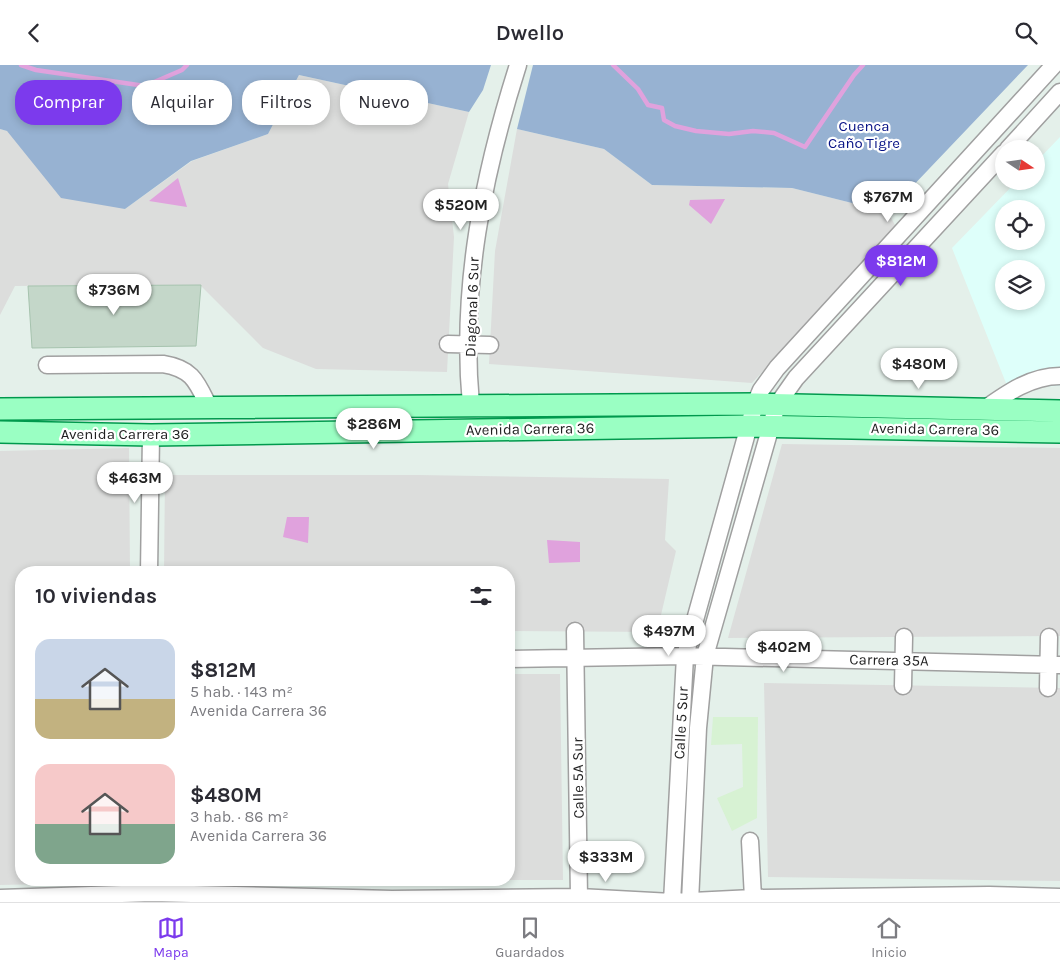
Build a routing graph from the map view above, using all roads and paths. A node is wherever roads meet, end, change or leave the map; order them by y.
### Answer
1 (518, 65) edge
2 (1054, 65) edge
3 (1060, 92) edge
4 (1016, 140) edge
5 (995, 163) edge
6 (448, 344) dead end
7 (469, 345) junction
8 (490, 345) dead end
9 (47, 365) dead end
10 (1060, 376) edge
11 (755, 404) junction
12 (471, 405) junction
13 (777, 405) junction
14 (0, 409) edge
15 (210, 409) junction
16 (984, 410) junction
17 (1060, 411) edge
18 (749, 426) junction
19 (772, 426) junction
20 (0, 432) edge
21 (1060, 432) edge
22 (152, 435) junction
23 (149, 566) edge
24 (575, 631) dead end
25 (904, 637) dead end
26 (1049, 637) dead end
27 (685, 656) junction
28 (704, 656) junction
29 (576, 658) junction
30 (515, 659) edge
31 (904, 660) junction
32 (1054, 665) edge
33 (903, 686) dead end
34 (1048, 688) dead end
35 (750, 841) dead end
36 (152, 892) edge
37 (579, 897) junction
38 (1060, 897) edge
39 (0, 898) edge
40 (753, 898) junction
41 (989, 899) edge
42 (392, 900) edge
43 (429, 900) edge
44 (843, 900) edge
45 (672, 902) edge
46 (690, 902) edge

1 - 7 street, Diagonal 6 Sur
2 - 11 street, Calle 5 Sur
3 - 4 street
5 - 13 street
6 - 7 street
7 - 8 street
7 - 12 street, Diagonal 6 Sur
9 - 15 street
10 - 16 street
11 - 12 main road, Avenida Carrera 36
11 - 13 main road, Avenida Carrera 36
11 - 18 street, Calle 5 Sur
12 - 15 main road, Avenida Carrera 36
13 - 16 main road, Avenida Carrera 36
13 - 19 street, Calle 5 Sur
14 - 15 main road, Avenida Carrera 36
16 - 17 main road, Avenida Carrera 36
18 - 19 main road, Avenida Carrera 36
18 - 22 main road, Avenida Carrera 36
18 - 27 street, Calle 5 Sur
19 - 21 main road, Avenida Carrera 36
19 - 28 street, Calle 5 Sur
20 - 22 main road, Avenida Carrera 36
22 - 23 street
24 - 29 street, Calle 5A Sur
25 - 31 street
26 - 32 street
27 - 28 street, Carrera 35A
27 - 29 street, Carrera 35A
27 - 45 street, Calle 5 Sur
28 - 31 street, Carrera 35A
28 - 46 street, Calle 5 Sur
29 - 30 street, Carrera 35A
29 - 37 street, Calle 5A Sur
31 - 32 street, Carrera 35A
31 - 33 street
32 - 34 street
35 - 40 street
36 - 39 street
36 - 42 street
37 - 43 street
37 - 45 street
38 - 41 street
40 - 44 street
40 - 46 street
41 - 44 street
42 - 43 street
45 - 46 street

